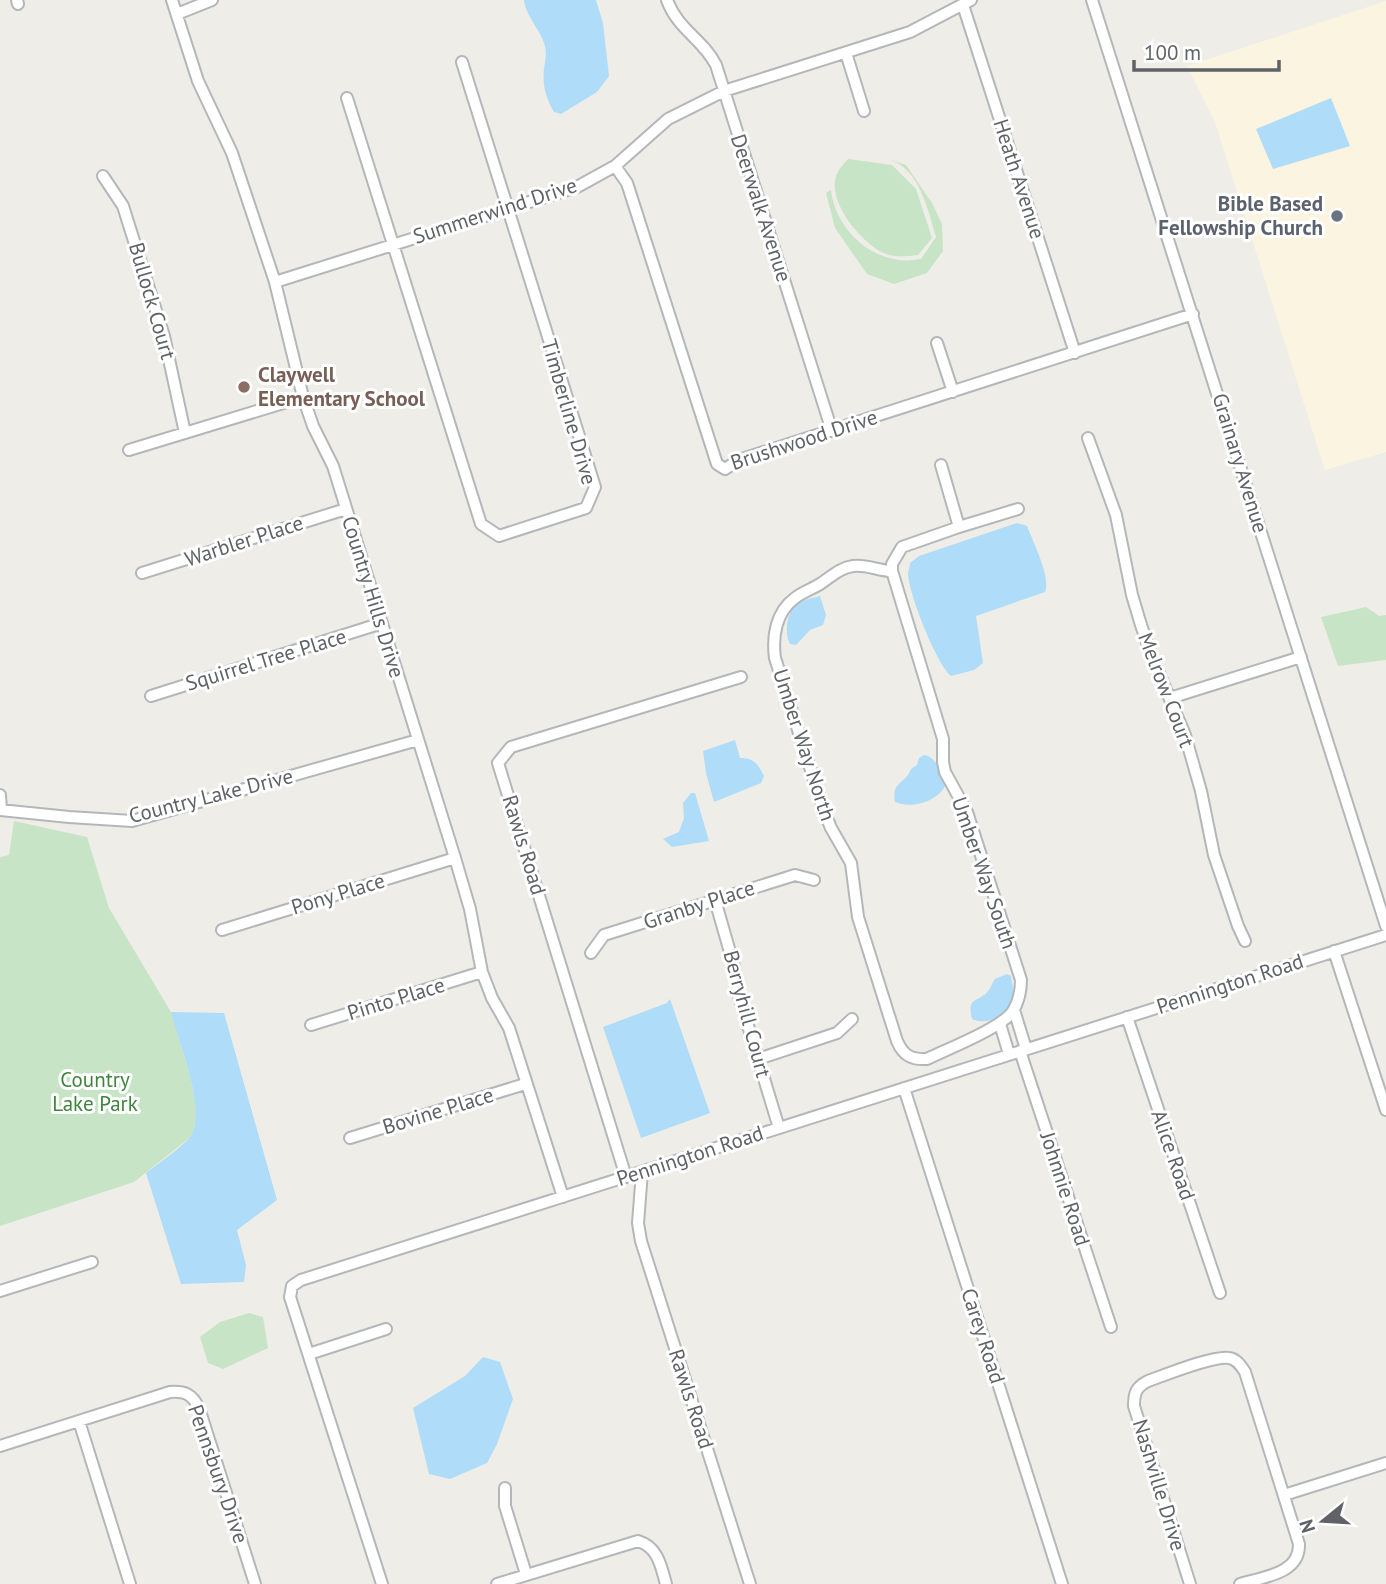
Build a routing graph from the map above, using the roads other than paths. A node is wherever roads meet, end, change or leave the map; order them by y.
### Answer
1 (173, 0) edge
2 (212, 0) edge
3 (667, 0) edge
4 (1092, 0) edge
5 (967, 2) edge
6 (177, 14) junction
7 (846, 53) junction
8 (462, 62) dead end
9 (724, 91) junction
10 (347, 98) dead end
11 (864, 111) dead end
12 (615, 166) junction
13 (103, 176) dead end
14 (508, 209) junction
15 (393, 245) junction
16 (275, 282) junction
17 (1193, 314) junction
18 (937, 343) dead end
19 (1075, 353) junction
20 (953, 392) junction
21 (303, 397) junction
22 (832, 431) junction
23 (185, 433) junction
24 (1088, 438) dead end
25 (129, 450) dead end
26 (941, 465) dead end
27 (346, 509) junction
28 (1018, 509) dead end
29 (959, 527) junction
30 (892, 570) junction
31 (142, 573) dead end
32 (382, 623) junction
33 (1301, 657) junction
34 (741, 677) dead end
35 (150, 696) dead end
36 (1170, 698) junction
37 (418, 740) junction
38 (0, 795) edge
39 (1, 810) edge
40 (454, 858) junction
41 (814, 880) dead end
42 (715, 900) junction
43 (1386, 926) edge
44 (222, 930) dead end
45 (1386, 935) edge
46 (1245, 941) dead end
47 (1334, 951) junction
48 (591, 953) dead end
49 (482, 972) junction
50 (1014, 1010) junction
51 (1126, 1017) junction
52 (852, 1019) dead end
53 (1000, 1024) junction
54 (311, 1025) dead end
55 (1018, 1051) junction
56 (758, 1059) junction
57 (525, 1084) junction
58 (904, 1088) junction
59 (1386, 1110) edge
60 (779, 1128) junction
61 (350, 1138) dead end
62 (642, 1172) junction
63 (626, 1177) junction
64 (563, 1197) junction
65 (93, 1262) dead end
66 (0, 1291) edge
67 (1220, 1293) dead end
68 (1111, 1327) dead end
69 (386, 1329) dead end
70 (309, 1354) junction
71 (79, 1422) junction
72 (0, 1446) edge
73 (1386, 1463) edge
74 (505, 1488) dead end
75 (1284, 1495) junction
76 (526, 1574) junction
77 (130, 1584) edge
78 (255, 1584) edge
79 (382, 1584) edge
80 (497, 1584) edge
81 (666, 1584) edge
82 (750, 1584) edge
83 (1062, 1584) edge
84 (1190, 1584) edge
85 (1240, 1584) edge

1 - 6 street, Country Hills Drive
2 - 6 street
3 - 9 street, Deerwalk Avenue
4 - 17 street, Grainary Avenue
5 - 7 street, Summerwind Drive
5 - 19 street, Heath Avenue
6 - 16 street, Country Hills Drive
7 - 9 street, Summerwind Drive
7 - 11 street
8 - 14 street, Timberline Drive
9 - 12 street, Summerwind Drive
9 - 22 street, Deerwalk Avenue
10 - 15 street, Timberline Drive
12 - 14 street, Summerwind Drive
12 - 22 street, Brushwood Drive
13 - 23 street, Bullock Court
14 - 15 street, Summerwind Drive
14 - 15 street, Timberline Drive
15 - 16 street, Summerwind Drive
16 - 21 street, Country Hills Drive
17 - 19 street, Brushwood Drive
17 - 33 street, Grainary Avenue
18 - 20 street
19 - 20 street, Brushwood Drive
20 - 22 street, Brushwood Drive
21 - 23 street
21 - 27 street, Country Hills Drive
23 - 25 street
24 - 36 street, Melrow Court
26 - 29 street
27 - 31 street, Warbler Place
27 - 32 street, Country Hills Drive
28 - 29 street
29 - 30 street
30 - 50 street, Umber Way South
30 - 53 street, Umber Way North
32 - 35 street, Squirrel Tree Place
32 - 37 street, Country Hills Drive
33 - 36 street
33 - 43 street, Grainary Avenue
34 - 63 street, Rawls Road
36 - 46 street, Melrow Court
37 - 39 street, Country Lake Drive
37 - 40 street, Country Hills Drive
38 - 39 street
40 - 44 street, Pony Place
40 - 49 street, Country Hills Drive
41 - 42 street, Granby Place
42 - 48 street, Granby Place
42 - 56 street, Berryhill Court
45 - 47 street, Pennington Road
47 - 51 street, Pennington Road
47 - 59 street
49 - 54 street, Pinto Place
49 - 57 street, Country Hills Drive
50 - 53 street
50 - 55 street
51 - 55 street, Pennington Road
51 - 67 street, Alice Road
52 - 56 street
53 - 55 street
55 - 58 street, Pennington Road
55 - 68 street, Johnnie Road
56 - 60 street, Berryhill Court
57 - 61 street, Bovine Place
57 - 64 street, Country Hills Drive
58 - 60 street, Pennington Road
58 - 83 street, Carey Road
60 - 62 street, Pennington Road
62 - 63 street, Pennington Road
62 - 82 street, Rawls Road
63 - 64 street, Pennington Road
64 - 70 street, Pennington Road
65 - 66 street
69 - 70 street
70 - 79 street, Pennington Road
71 - 72 street, Pennsbury Drive
71 - 77 street
71 - 78 street, Pennsbury Drive
73 - 75 street
74 - 76 street
75 - 84 street, Nashville Drive
75 - 85 street, Nashville Drive
76 - 80 street
76 - 81 street

